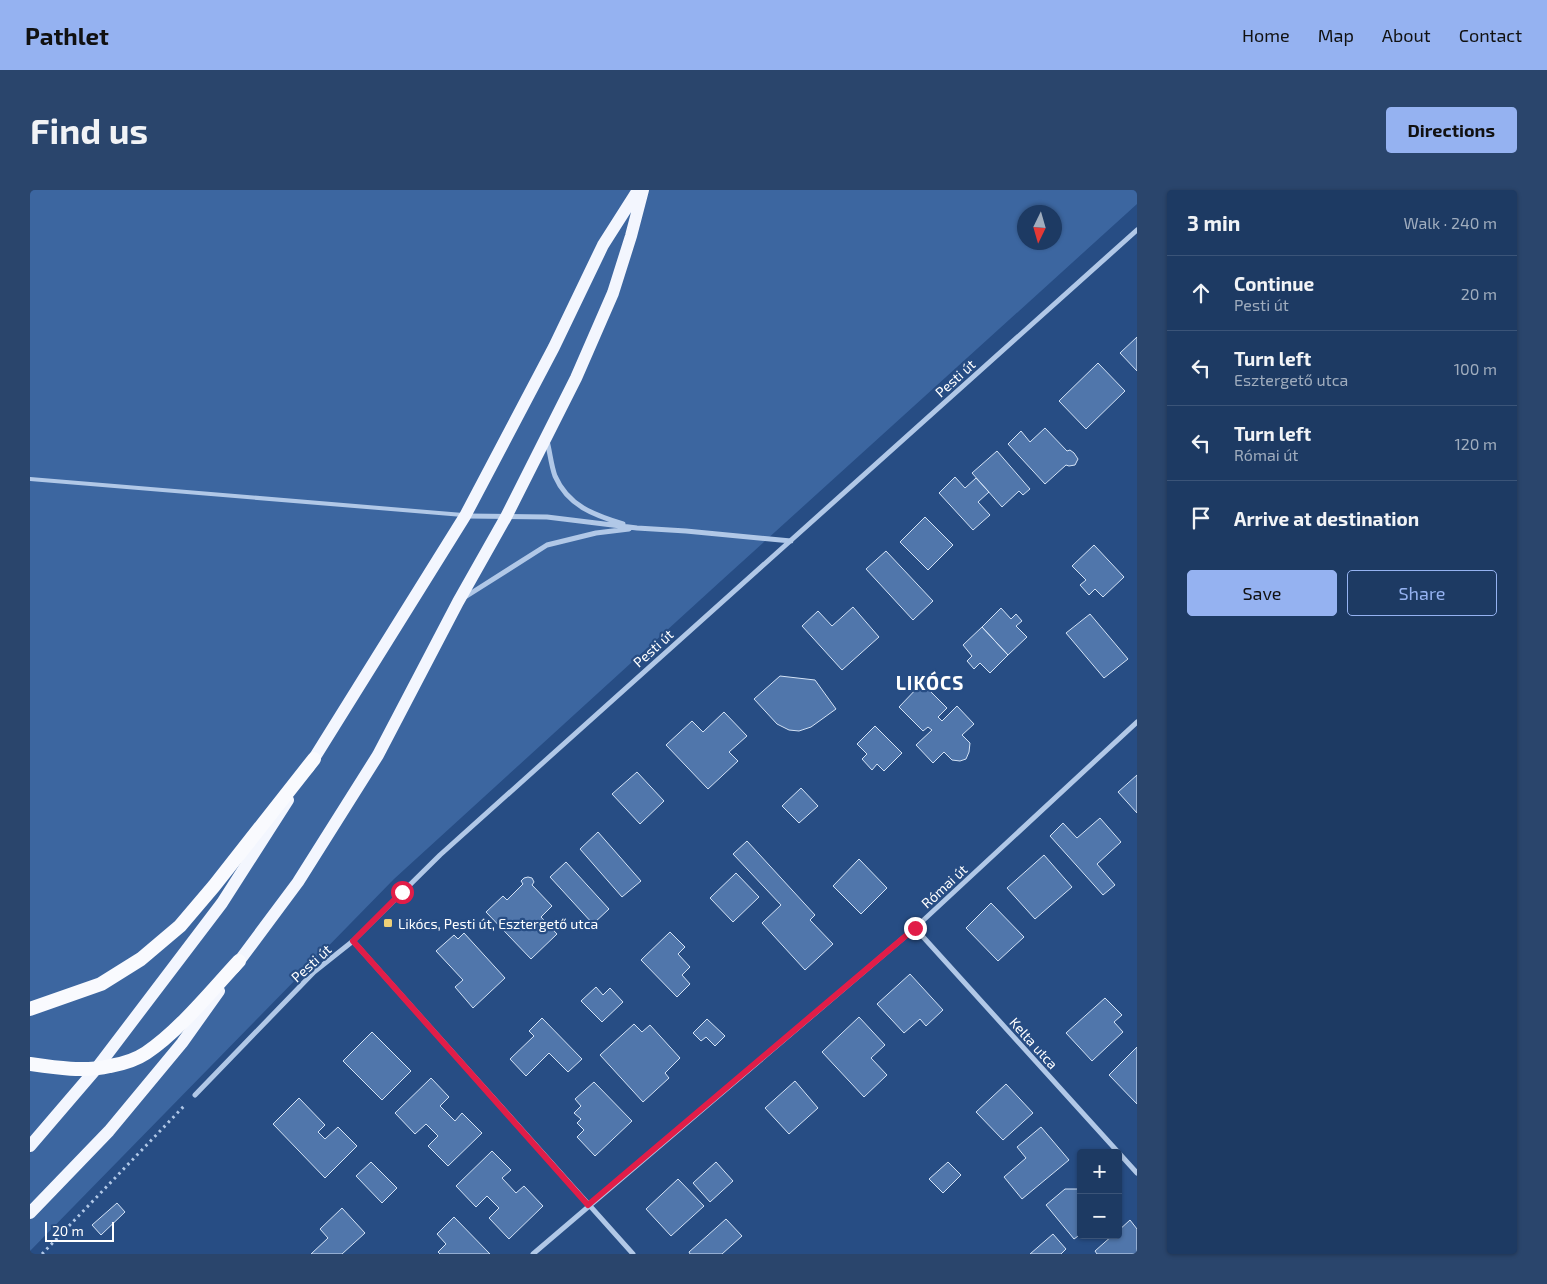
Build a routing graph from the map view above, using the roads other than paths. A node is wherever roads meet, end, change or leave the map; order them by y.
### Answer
1 (638, 190) edge
2 (643, 190) edge
3 (1137, 230) edge
4 (546, 439) junction
5 (30, 479) edge
6 (465, 516) junction
7 (506, 516) junction
8 (637, 528) junction
9 (791, 541) junction
10 (458, 602) junction
11 (1137, 722) edge
12 (314, 759) junction
13 (915, 928) junction
14 (353, 941) junction
15 (240, 961) junction
16 (30, 1009) edge
17 (30, 1064) edge
18 (96, 1069) junction
19 (195, 1094) road end
20 (30, 1146) edge
21 (1137, 1173) edge
22 (588, 1205) junction
23 (30, 1214) edge
24 (533, 1254) edge
25 (633, 1254) edge

1 - 6 main road
2 - 4 main road
3 - 9 street, Pesti út
4 - 7 main road
4 - 8 street
5 - 6 lane
6 - 7 street
6 - 12 main road
7 - 8 street
7 - 10 main road
8 - 9 street
8 - 10 street
9 - 14 street, Pesti út
10 - 15 main road
11 - 13 street, Római út
12 - 16 highway
12 - 18 main road
13 - 21 street, Kelta utca
13 - 22 street, Római út
14 - 19 street, Pesti út
14 - 22 street
15 - 18 highway
15 - 23 main road
17 - 18 highway
18 - 20 main road
22 - 24 street, Római út
22 - 25 street

